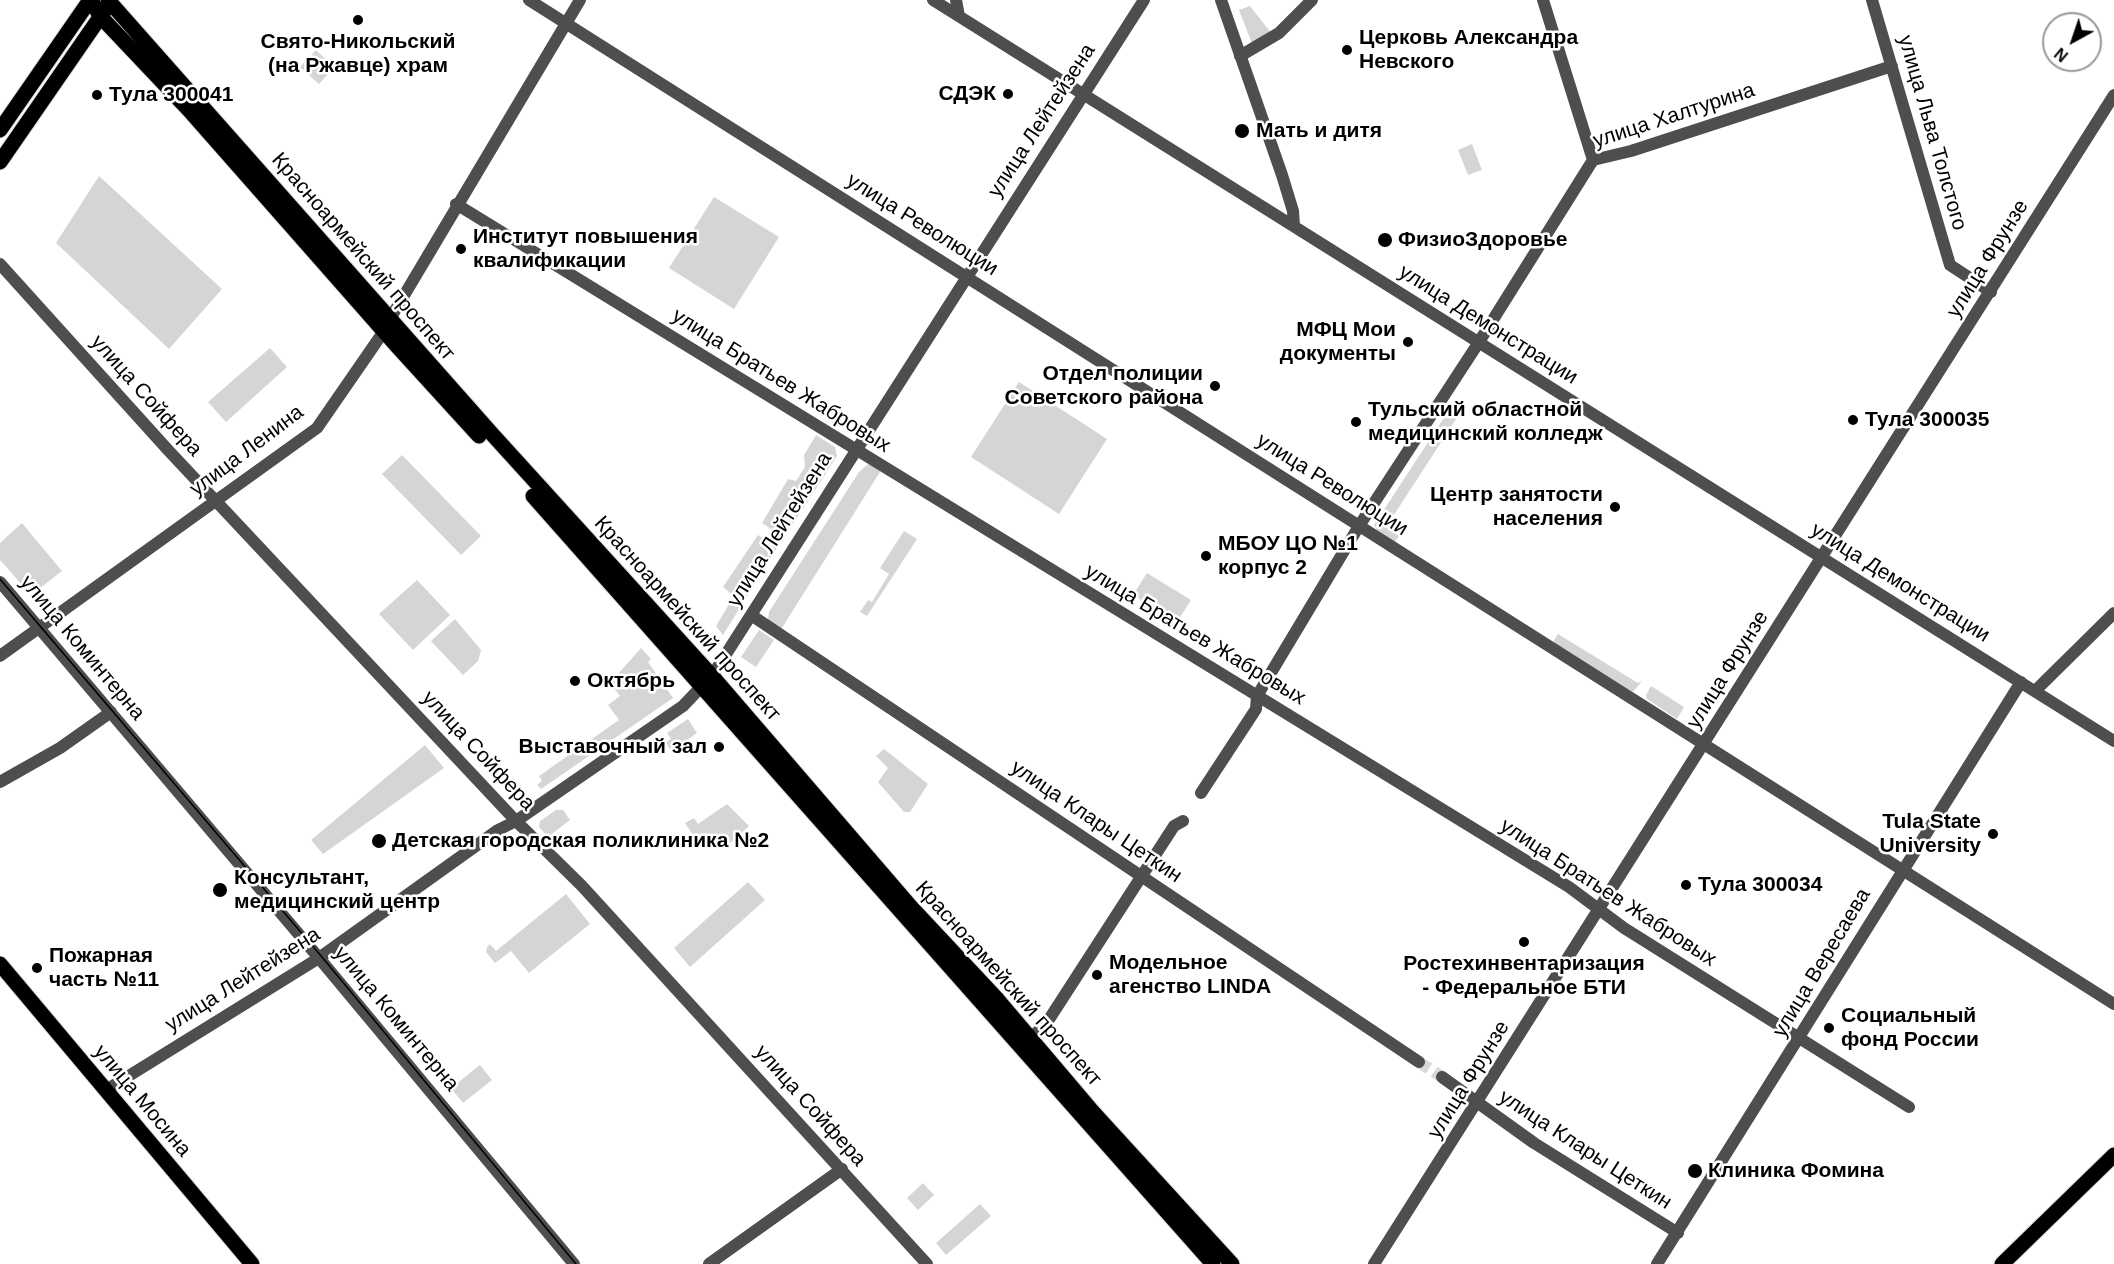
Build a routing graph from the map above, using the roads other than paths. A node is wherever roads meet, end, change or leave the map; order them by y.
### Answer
1 (91, 0) edge
2 (529, 0) edge
3 (580, 0) edge
4 (933, 0) edge
5 (956, 0) edge
6 (1144, 0) edge
7 (1221, 0) edge
8 (1312, 0) edge
9 (1543, 0) edge
10 (1872, 0) edge
11 (110, 1) edge
12 (100, 16) junction
13 (959, 16) junction
14 (566, 23) junction
15 (1240, 56) junction
16 (1893, 66) junction
17 (1085, 95) junction
18 (2114, 95) edge
19 (0, 130) edge
20 (11, 146) junction
21 (1593, 160) junction
22 (0, 162) edge
23 (456, 204) junction
24 (1294, 226) junction
25 (0, 264) edge
26 (966, 276) junction
27 (1991, 292) junction
28 (387, 325) junction
29 (1479, 342) junction
30 (856, 450) junction
31 (218, 500) junction
32 (1359, 526) junction
33 (1823, 557) junction
34 (0, 582) edge
35 (2114, 613) edge
36 (751, 615) junction
37 (39, 628) junction
38 (0, 656) edge
39 (707, 681) junction
40 (2021, 682) junction
41 (2035, 691) junction
42 (1257, 696) junction
43 (111, 712) junction
44 (2114, 741) edge
45 (1704, 744) junction
46 (0, 782) edge
47 (1201, 793) dead end
48 (516, 821) junction
49 (1183, 821) dead end
50 (1902, 869) junction
51 (1142, 877) junction
52 (1599, 908) junction
53 (319, 958) junction
54 (0, 964) edge
55 (2114, 1004) edge
56 (1031, 1038) junction
57 (1799, 1039) junction
58 (1419, 1062) tunnel mouth
59 (1442, 1077) tunnel mouth
60 (106, 1090) junction
61 (1477, 1103) junction
62 (1909, 1107) dead end
63 (2114, 1155) edge
64 (842, 1169) junction
65 (1678, 1233) junction
66 (252, 1264) edge
67 (574, 1264) edge
68 (709, 1264) edge
69 (927, 1264) edge
70 (1213, 1264) edge
71 (1232, 1264) edge
72 (1374, 1264) edge
73 (1658, 1264) edge
74 (2002, 1264) edge

1 - 12 main road, Красноармейский проспект
1 - 19 main road
2 - 14 street, улица Революции
3 - 14 street, улица Ленина
4 - 13 street, улица Демонстрации
5 - 13 street
6 - 17 street, улица Лейтейзена
7 - 15 street
8 - 15 street
9 - 21 street
10 - 16 street, улица Льва Толстого
11 - 12 main road
11 - 28 main road, Красноармейский проспект
12 - 20 main road
12 - 28 main road, Красноармейский проспект
13 - 17 street, улица Демонстрации
14 - 23 street, улица Ленина
14 - 26 street, улица Революции
15 - 24 street
16 - 21 street, улица Халтурина
16 - 27 street, улица Льва Толстого
17 - 24 street, улица Демонстрации
17 - 26 street, улица Лейтейзена
18 - 27 street, улица Фрунзе
19 - 20 main road
20 - 22 main road
21 - 29 street, улица Халтурина
23 - 28 street, улица Ленина
23 - 30 street, улица Братьев Жабровых
24 - 29 street, улица Демонстрации
25 - 31 street, улица Сойфера
26 - 30 street, улица Лейтейзена
26 - 32 street, улица Революции
27 - 33 street, улица Фрунзе
28 - 31 street, улица Ленина
28 - 39 main road, Красноармейский проспект
29 - 32 street, улица Халтурина
29 - 33 street, улица Демонстрации
30 - 36 street, улица Лейтейзена
30 - 42 street, улица Братьев Жабровых
31 - 37 street, улица Ленина
31 - 48 street, улица Сойфера
32 - 42 street, улица Халтурина
32 - 45 street, улица Революции
33 - 40 street, улица Демонстрации
33 - 45 street, улица Фрунзе
34 - 37 street, улица Коминтерна
35 - 41 street
36 - 39 street, улица Лейтейзена
36 - 51 street, улица Клары Цеткин
37 - 38 street, улица Ленина
37 - 43 street, улица Коминтерна
39 - 48 street, улица Лейтейзена
39 - 56 main road, Красноармейский проспект
39 - 70 main road, Красноармейский проспект
40 - 41 street, улица Демонстрации
40 - 50 street, улица Вересаева
41 - 44 street, улица Демонстрации
42 - 47 street, улица Халтурина
42 - 52 street, улица Братьев Жабровых
43 - 46 street
43 - 53 street, улица Коминтерна
45 - 50 street, улица Революции
45 - 52 street, улица Фрунзе
48 - 53 street, улица Лейтейзена
48 - 64 street, улица Сойфера
49 - 51 street
50 - 55 street, улица Революции
50 - 57 street, улица Вересаева
51 - 56 street
51 - 58 street, улица Клары Цеткин
52 - 57 street, улица Братьев Жабровых
52 - 61 street, улица Фрунзе
53 - 60 street, улица Лейтейзена
53 - 67 street, улица Коминтерна
54 - 60 main road, улица Мосина
56 - 71 main road, Красноармейский проспект
57 - 62 street, улица Братьев Жабровых
57 - 65 street, улица Вересаева
59 - 61 street, улица Клары Цеткин
60 - 66 main road, улица Мосина
61 - 65 street, улица Клары Цеткин
61 - 72 street, улица Фрунзе
63 - 74 main road
64 - 68 street
64 - 69 street, улица Сойфера
65 - 73 street, улица Вересаева

